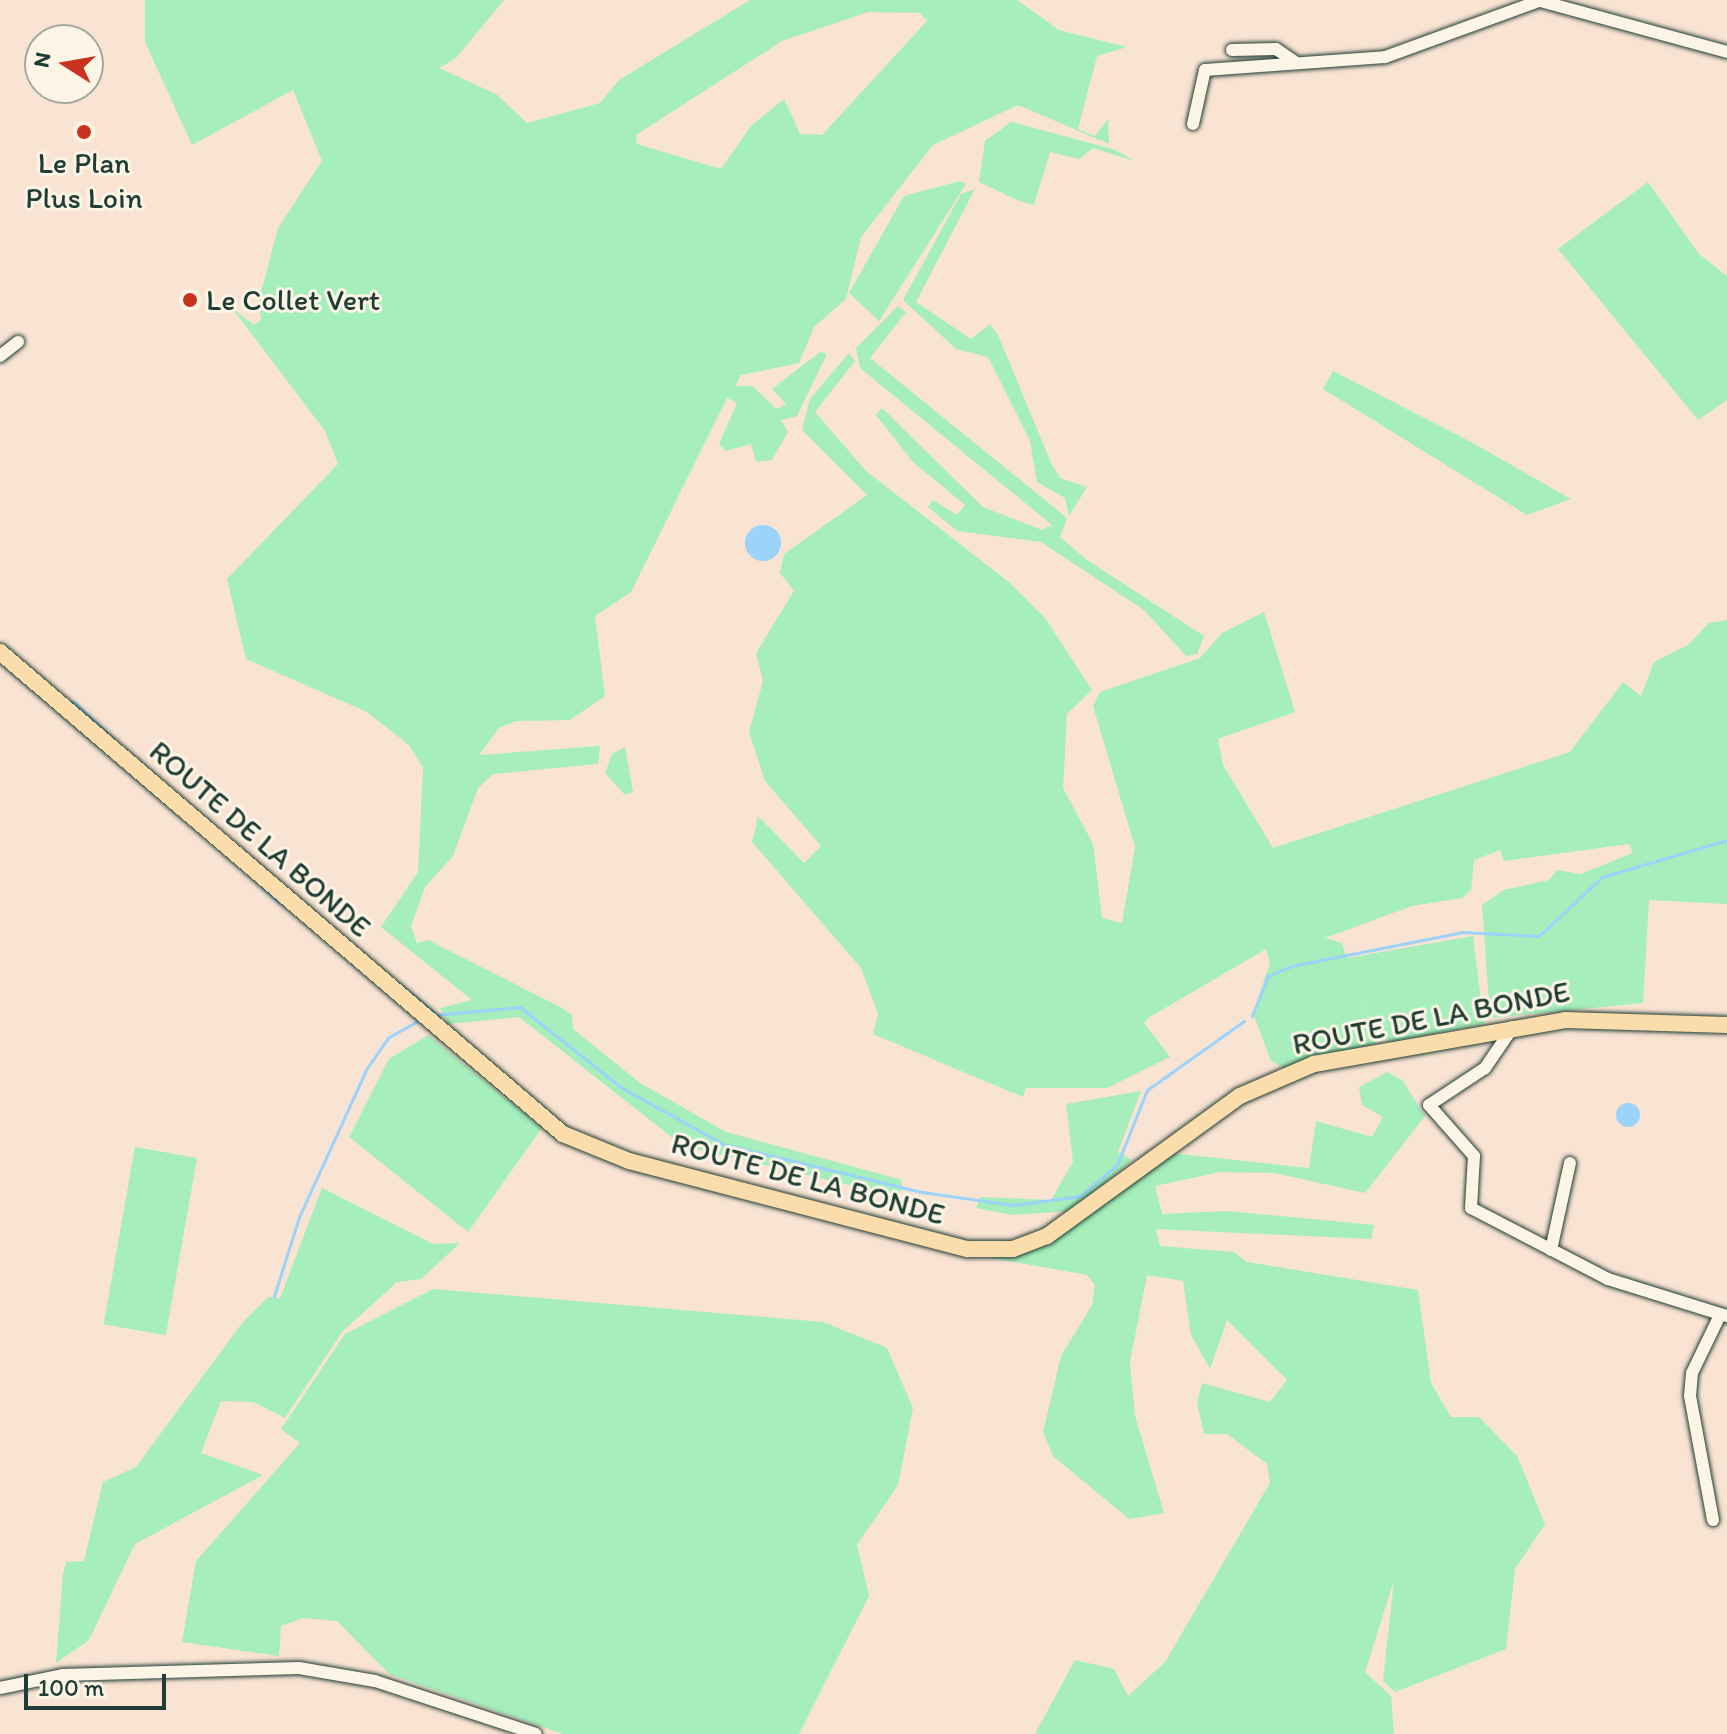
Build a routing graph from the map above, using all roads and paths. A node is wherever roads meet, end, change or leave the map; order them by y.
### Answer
1 (1538, 0) edge
2 (1232, 50) dead end
3 (1727, 52) edge
4 (1295, 62) junction
5 (1193, 124) dead end
6 (18, 342) dead end
7 (0, 356) edge
8 (0, 652) edge
9 (1727, 1025) edge
10 (1513, 1027) junction
11 (1570, 1163) dead end
12 (1551, 1250) junction
13 (1724, 1315) edge
14 (1713, 1520) dead end
15 (0, 1688) edge
16 (536, 1734) edge

1 - 3 street
1 - 4 street
2 - 4 street
4 - 5 street
6 - 7 street
8 - 10 main road, ROUTE DE LA BONDE
9 - 10 main road, ROUTE DE LA BONDE
10 - 12 street
11 - 12 street
12 - 13 street
13 - 14 street
15 - 16 street

